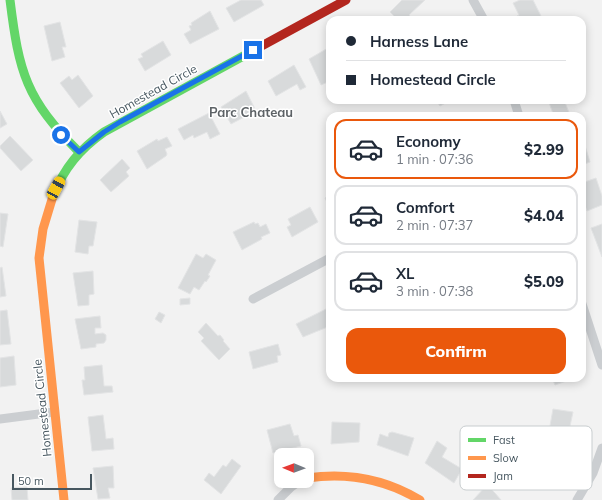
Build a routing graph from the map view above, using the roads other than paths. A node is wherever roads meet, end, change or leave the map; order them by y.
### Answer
1 (10, 0) edge
2 (346, 0) edge
3 (473, 0) edge
4 (482, 16) edge
5 (79, 152) junction
6 (326, 260) edge
7 (253, 299) dead end
8 (586, 316) edge
9 (602, 365) edge
10 (54, 412) junction
11 (0, 419) edge
12 (602, 448) edge
13 (592, 474) edge
14 (314, 478) edge
15 (290, 488) edge
16 (583, 490) edge
17 (64, 500) edge
18 (278, 500) edge
19 (420, 500) edge
20 (577, 500) edge

1 - 5 street
2 - 5 street, Homestead Circle
3 - 4 street
5 - 10 street, Homestead Circle
6 - 7 street
8 - 9 street
10 - 11 street
10 - 17 street, Homestead Circle
12 - 13 street
14 - 19 street
15 - 18 street
16 - 20 street

